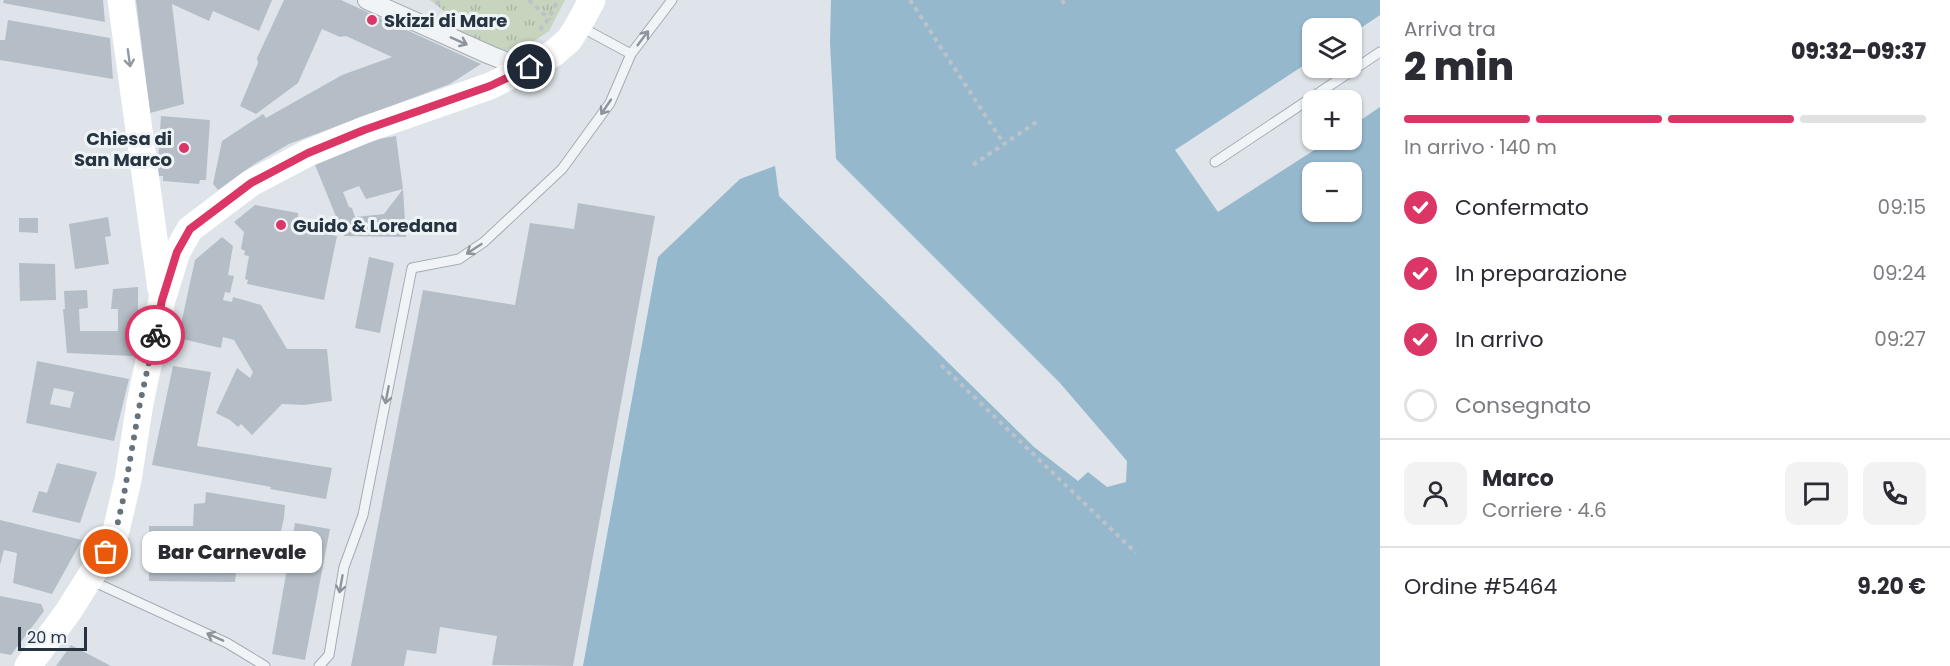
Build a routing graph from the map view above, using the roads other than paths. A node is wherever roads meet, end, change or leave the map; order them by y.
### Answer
1 (121, 0) edge
2 (367, 0) edge
3 (592, 0) edge
4 (672, 0) edge
5 (566, 25) junction
6 (1380, 52) edge
7 (631, 54) junction
8 (530, 67) junction
9 (1215, 162) dead end
10 (162, 300) junction
11 (89, 580) junction
12 (28, 666) edge
13 (265, 666) edge
14 (319, 666) edge

1 -> 10 street
2 -> 8 street
3 - 5 street
7 -> 4 lane
5 - 7 lane
5 - 8 street
6 - 9 lane
7 -> 14 lane
8 - 10 street
10 - 11 street
11 - 12 street
13 -> 11 lane

